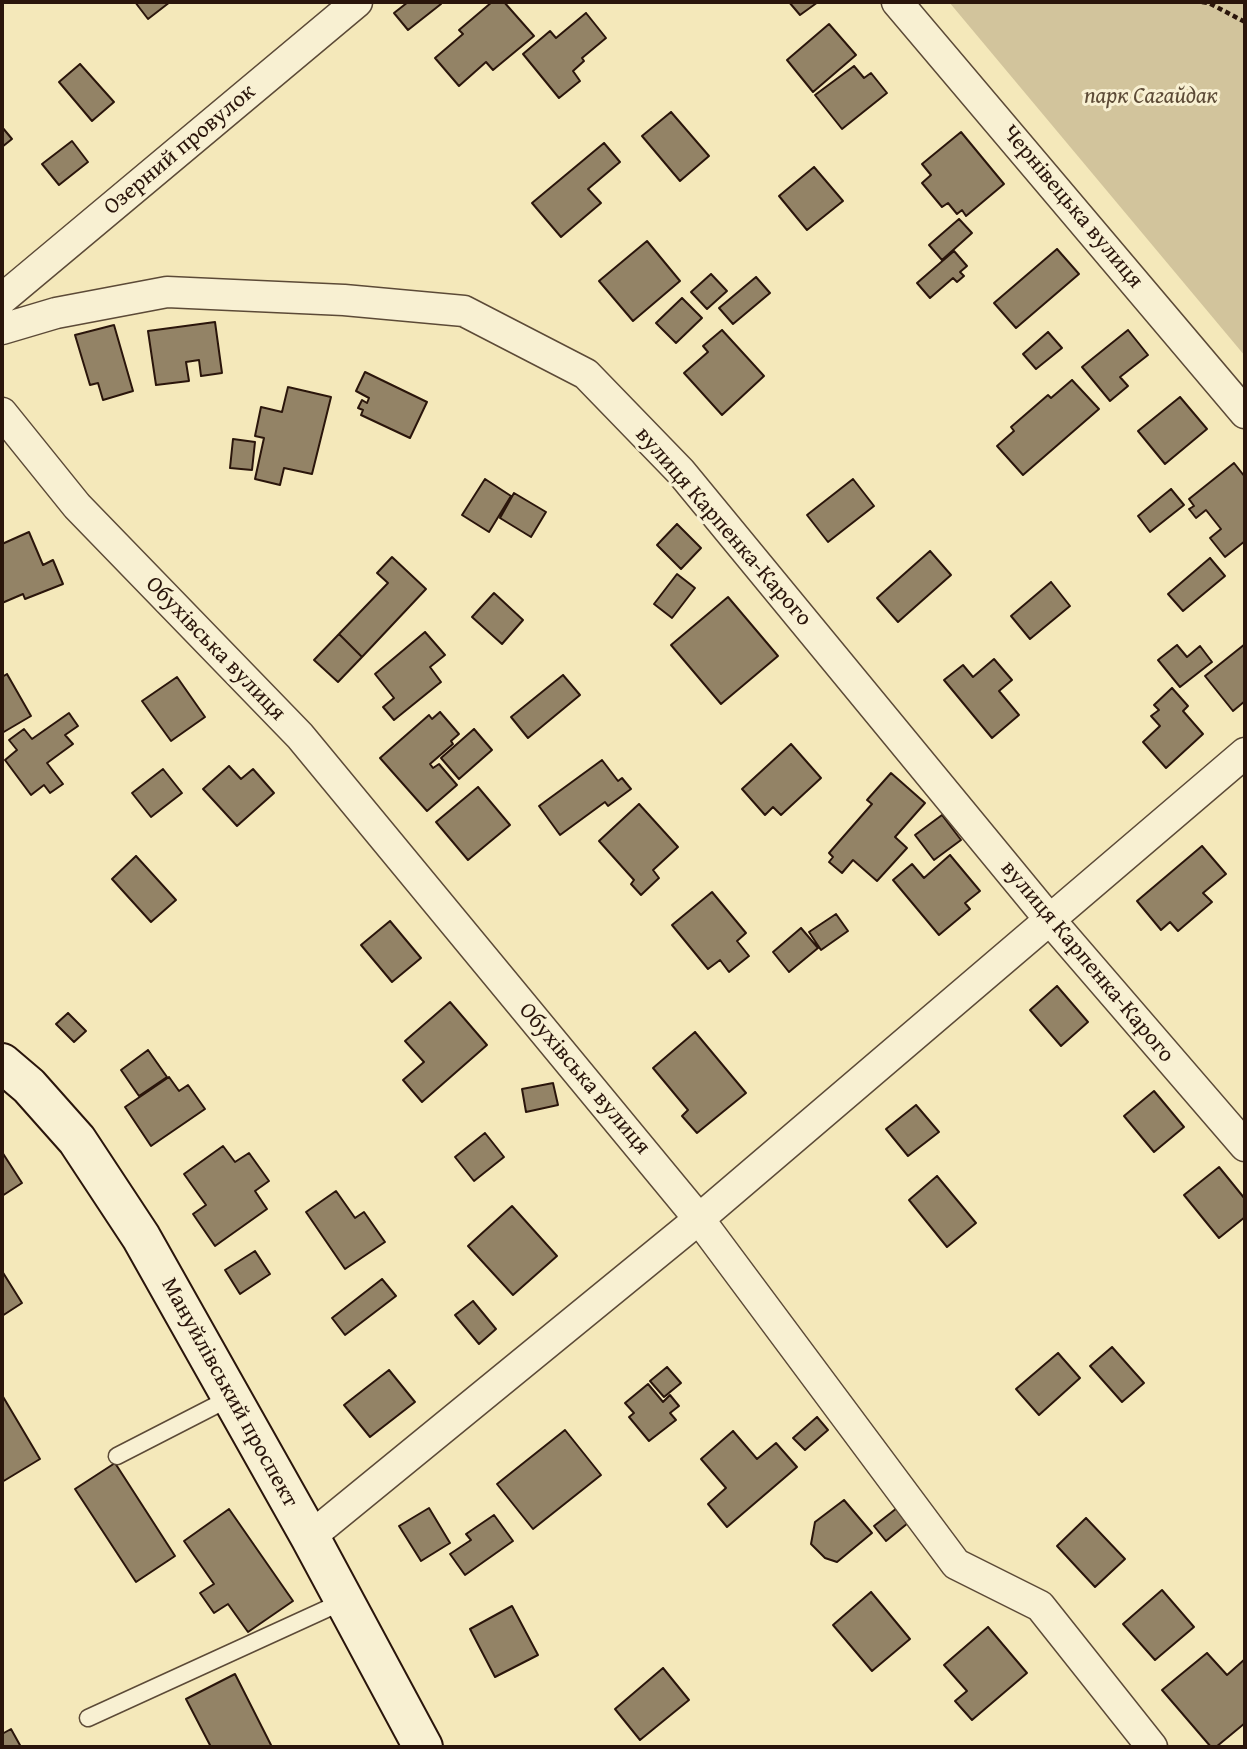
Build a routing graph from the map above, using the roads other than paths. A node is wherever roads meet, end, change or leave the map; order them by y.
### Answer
1 (357, 2) edge
2 (897, 2) edge
3 (2, 299) edge
4 (2, 329) edge
5 (2, 413) edge
6 (1245, 413) edge
7 (1245, 753) edge
8 (1051, 920) junction
9 (2, 1063) edge
10 (1245, 1146) edge
11 (699, 1219) junction
12 (232, 1398) junction
13 (117, 1455) dead end
14 (310, 1537) junction
15 (344, 1601) junction
16 (88, 1718) dead end
17 (423, 1747) edge
18 (1152, 1747) edge

1 - 3 street, Озерний провулок
2 - 6 street, Чернівецька вулиця
4 - 8 street, вулиця Карпенка-Карого
5 - 11 street, Обухівська вулиця
7 - 8 street
8 - 10 street, вулиця Карпенка-Карого
8 - 11 street
9 - 12 main road, Мануйлівський проспект
11 - 14 street
11 - 18 street, Обухівська вулиця
12 - 13 lane
12 - 14 main road, Мануйлівський проспект
14 - 15 main road, Мануйлівський проспект
15 - 16 lane
15 - 17 main road, Мануйлівський проспект

